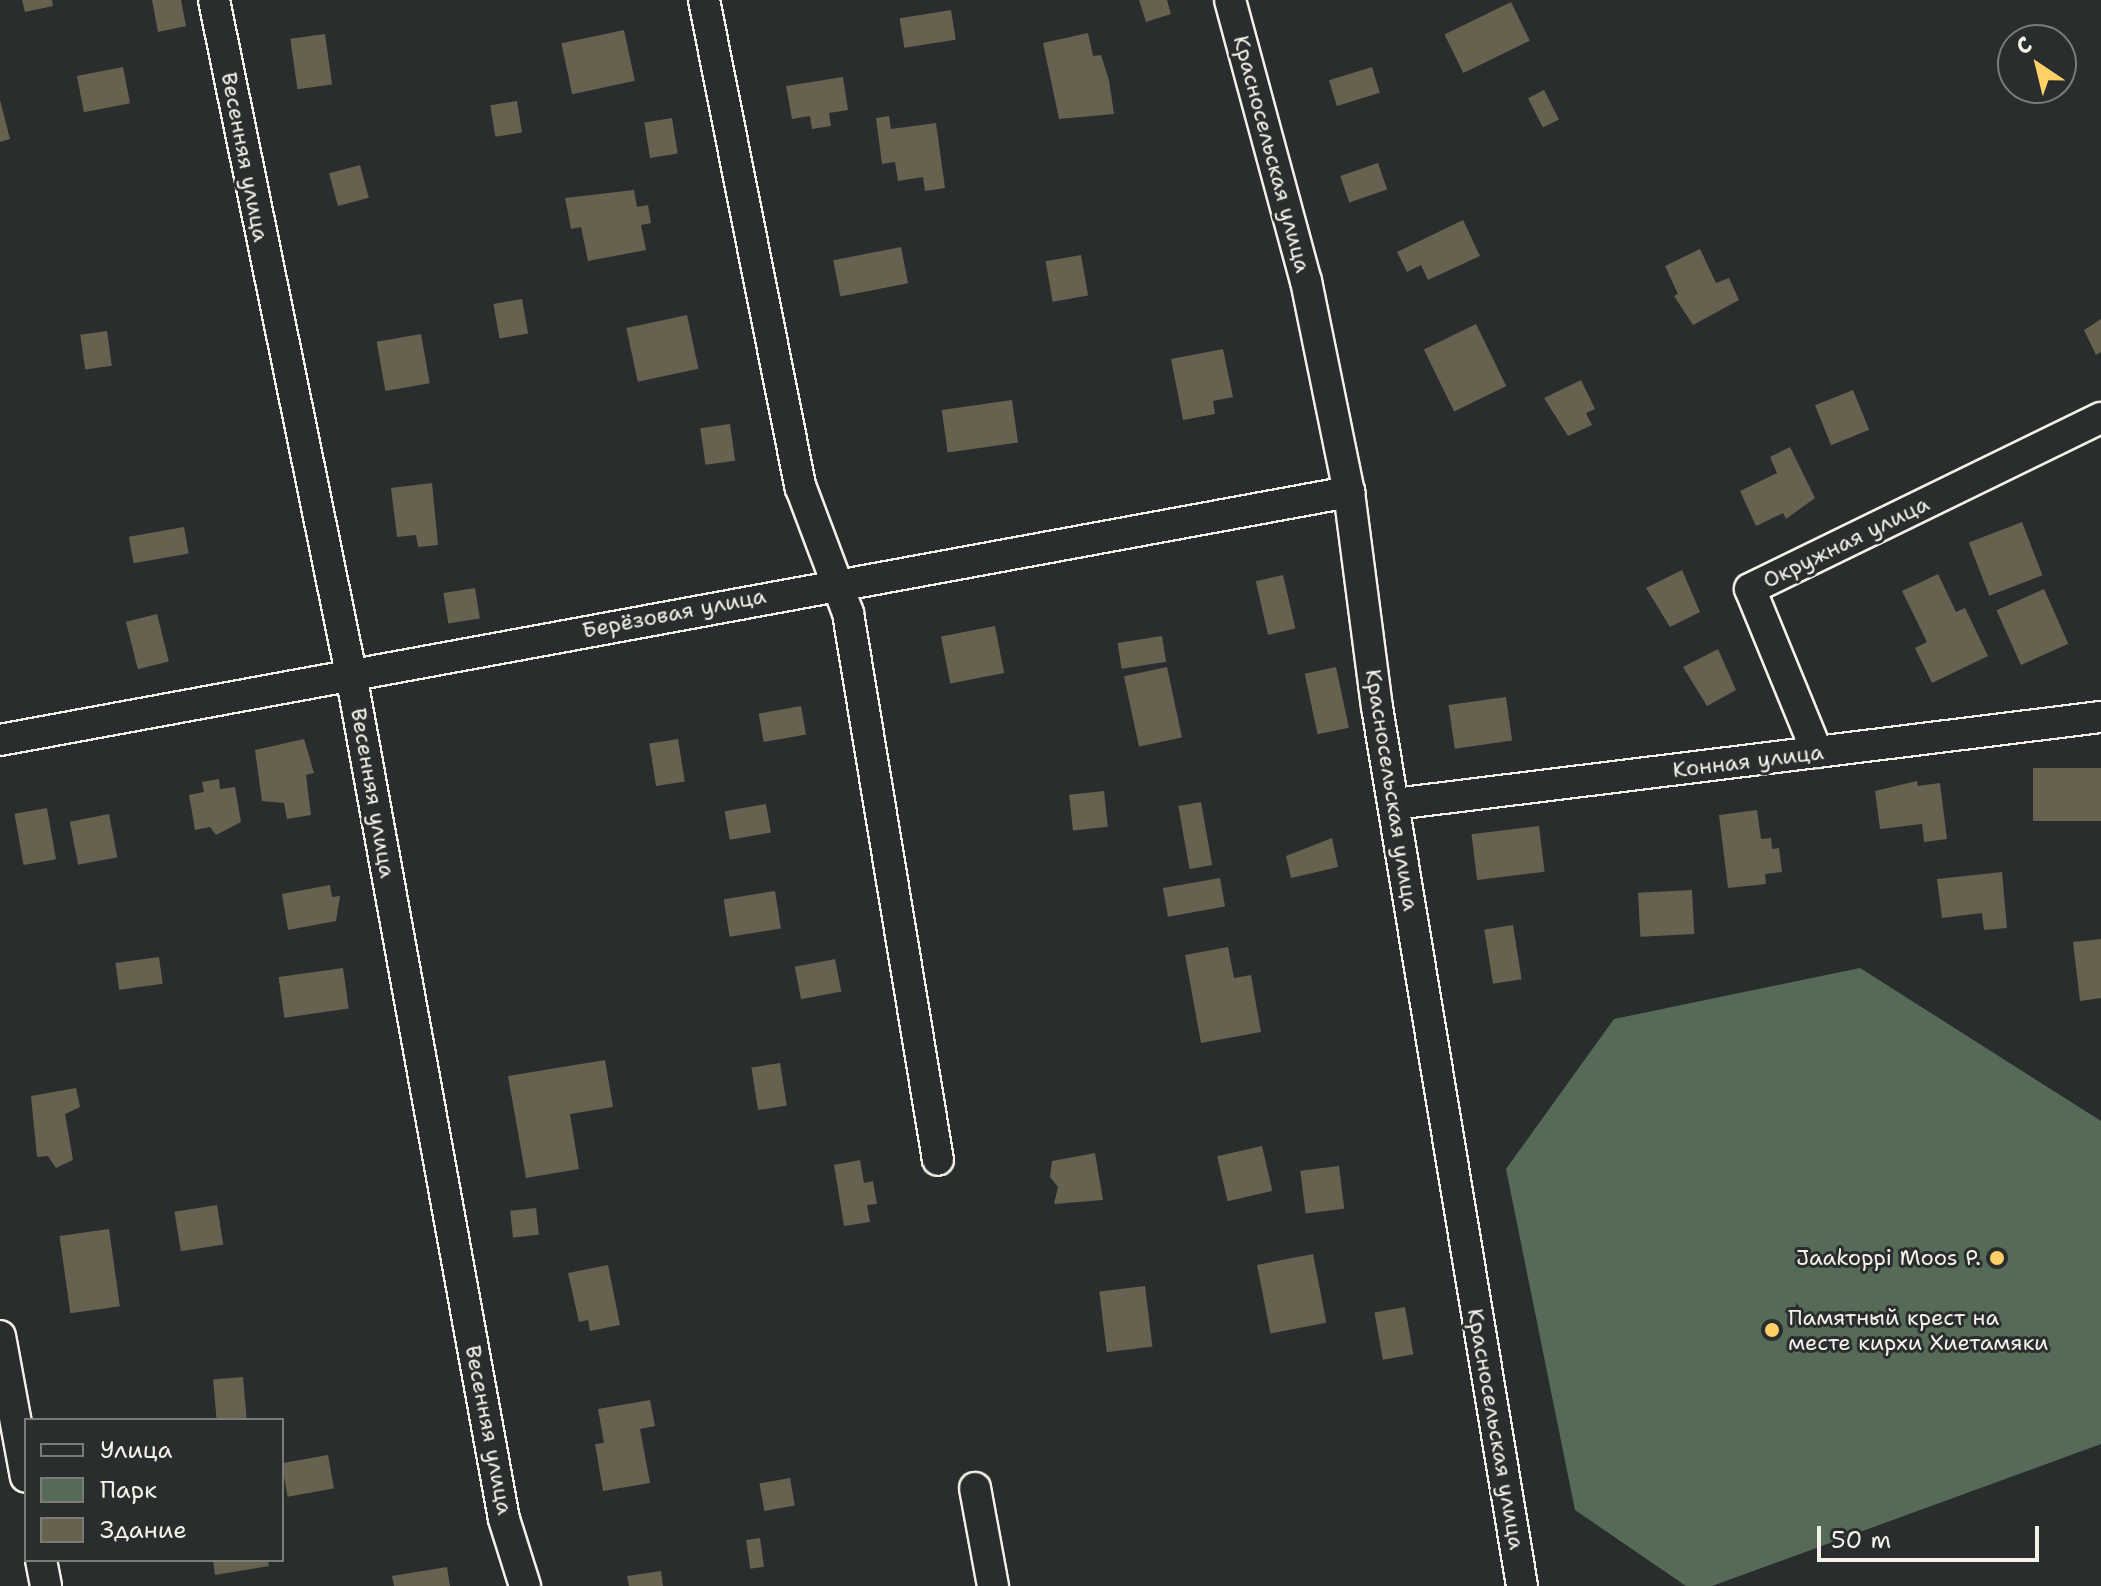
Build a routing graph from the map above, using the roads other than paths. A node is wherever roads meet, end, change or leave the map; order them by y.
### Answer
1 (214, 0) edge
2 (704, 0) edge
3 (1230, 0) edge
4 (2101, 418) edge
5 (1349, 492) junction
6 (836, 582) junction
7 (351, 674) junction
8 (2101, 717) edge
9 (0, 740) edge
10 (1817, 752) junction
11 (1395, 804) junction
12 (938, 1160) dead end
13 (0, 1336) edge
14 (24, 1466) edge
15 (975, 1488) dead end
16 (41, 1562) edge
17 (46, 1586) edge
18 (525, 1586) edge
19 (993, 1586) edge
20 (1522, 1586) edge

1 - 7 street, Весенняя улица
2 - 6 street
3 - 5 street, Красносельская улица
4 - 10 street, Окружная улица
5 - 6 street, Берёзовая улица
5 - 11 street, Красносельская улица
6 - 7 street, Берёзовая улица
6 - 12 street
7 - 9 street, Берёзовая улица
7 - 18 street, Весенняя улица
8 - 10 street, Конная улица
10 - 11 street, Конная улица
11 - 20 street, Красносельская улица
13 - 14 street
15 - 19 street
16 - 17 street

